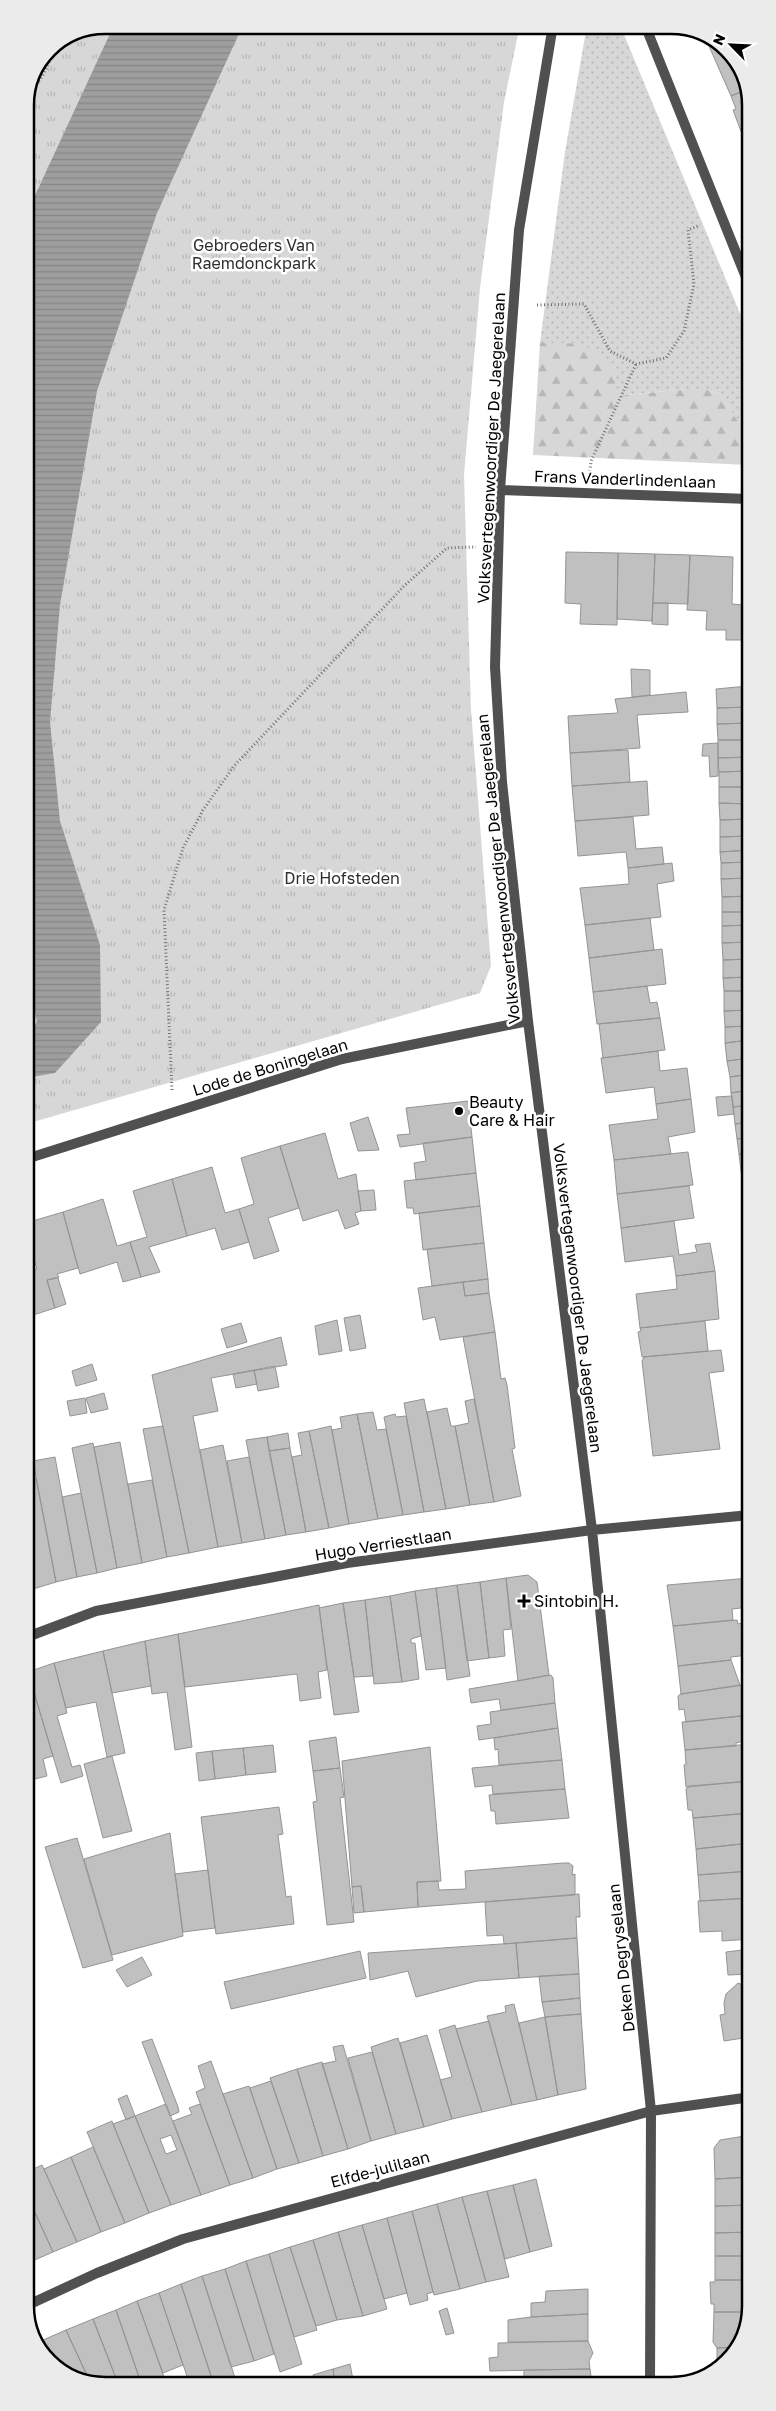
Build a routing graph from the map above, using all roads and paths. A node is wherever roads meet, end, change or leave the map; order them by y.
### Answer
1 (552, 34) edge
2 (649, 34) edge
3 (48, 62) edge
4 (38, 82) edge
5 (721, 216) junction
6 (742, 268) edge
7 (514, 305) junction
8 (636, 364) junction
9 (500, 490) junction
10 (590, 492) junction
11 (742, 499) edge
12 (497, 547) junction
13 (528, 1021) junction
14 (173, 1113) junction
15 (34, 1156) edge
16 (742, 1516) edge
17 (592, 1530) junction
18 (34, 1634) edge
19 (742, 2098) edge
20 (651, 2111) junction
21 (34, 2302) edge
22 (650, 2377) edge

1 - 7 street, Volksvertegenwoordiger De Jaegerelaan
2 - 5 street
3 - 4 path
5 - 6 street
5 - 8 path
7 - 8 path
7 - 9 street, Volksvertegenwoordiger De Jaegerelaan
8 - 10 path
9 - 10 street, Frans Vanderlindenlaan
9 - 12 street, Volksvertegenwoordiger De Jaegerelaan
10 - 11 street, Frans Vanderlindenlaan
12 - 13 street, Volksvertegenwoordiger De Jaegerelaan
12 - 14 path
13 - 14 street, Lode de Boningelaan
13 - 17 street, Volksvertegenwoordiger De Jaegerelaan
14 - 15 street, Lode de Boningelaan
16 - 17 street, Hugo Verriestlaan
17 - 18 street, Hugo Verriestlaan
17 - 20 street, Deken Degryselaan
19 - 20 street, Elfde-julilaan
20 - 21 street, Elfde-julilaan
20 - 22 street, Deken Degryselaan

